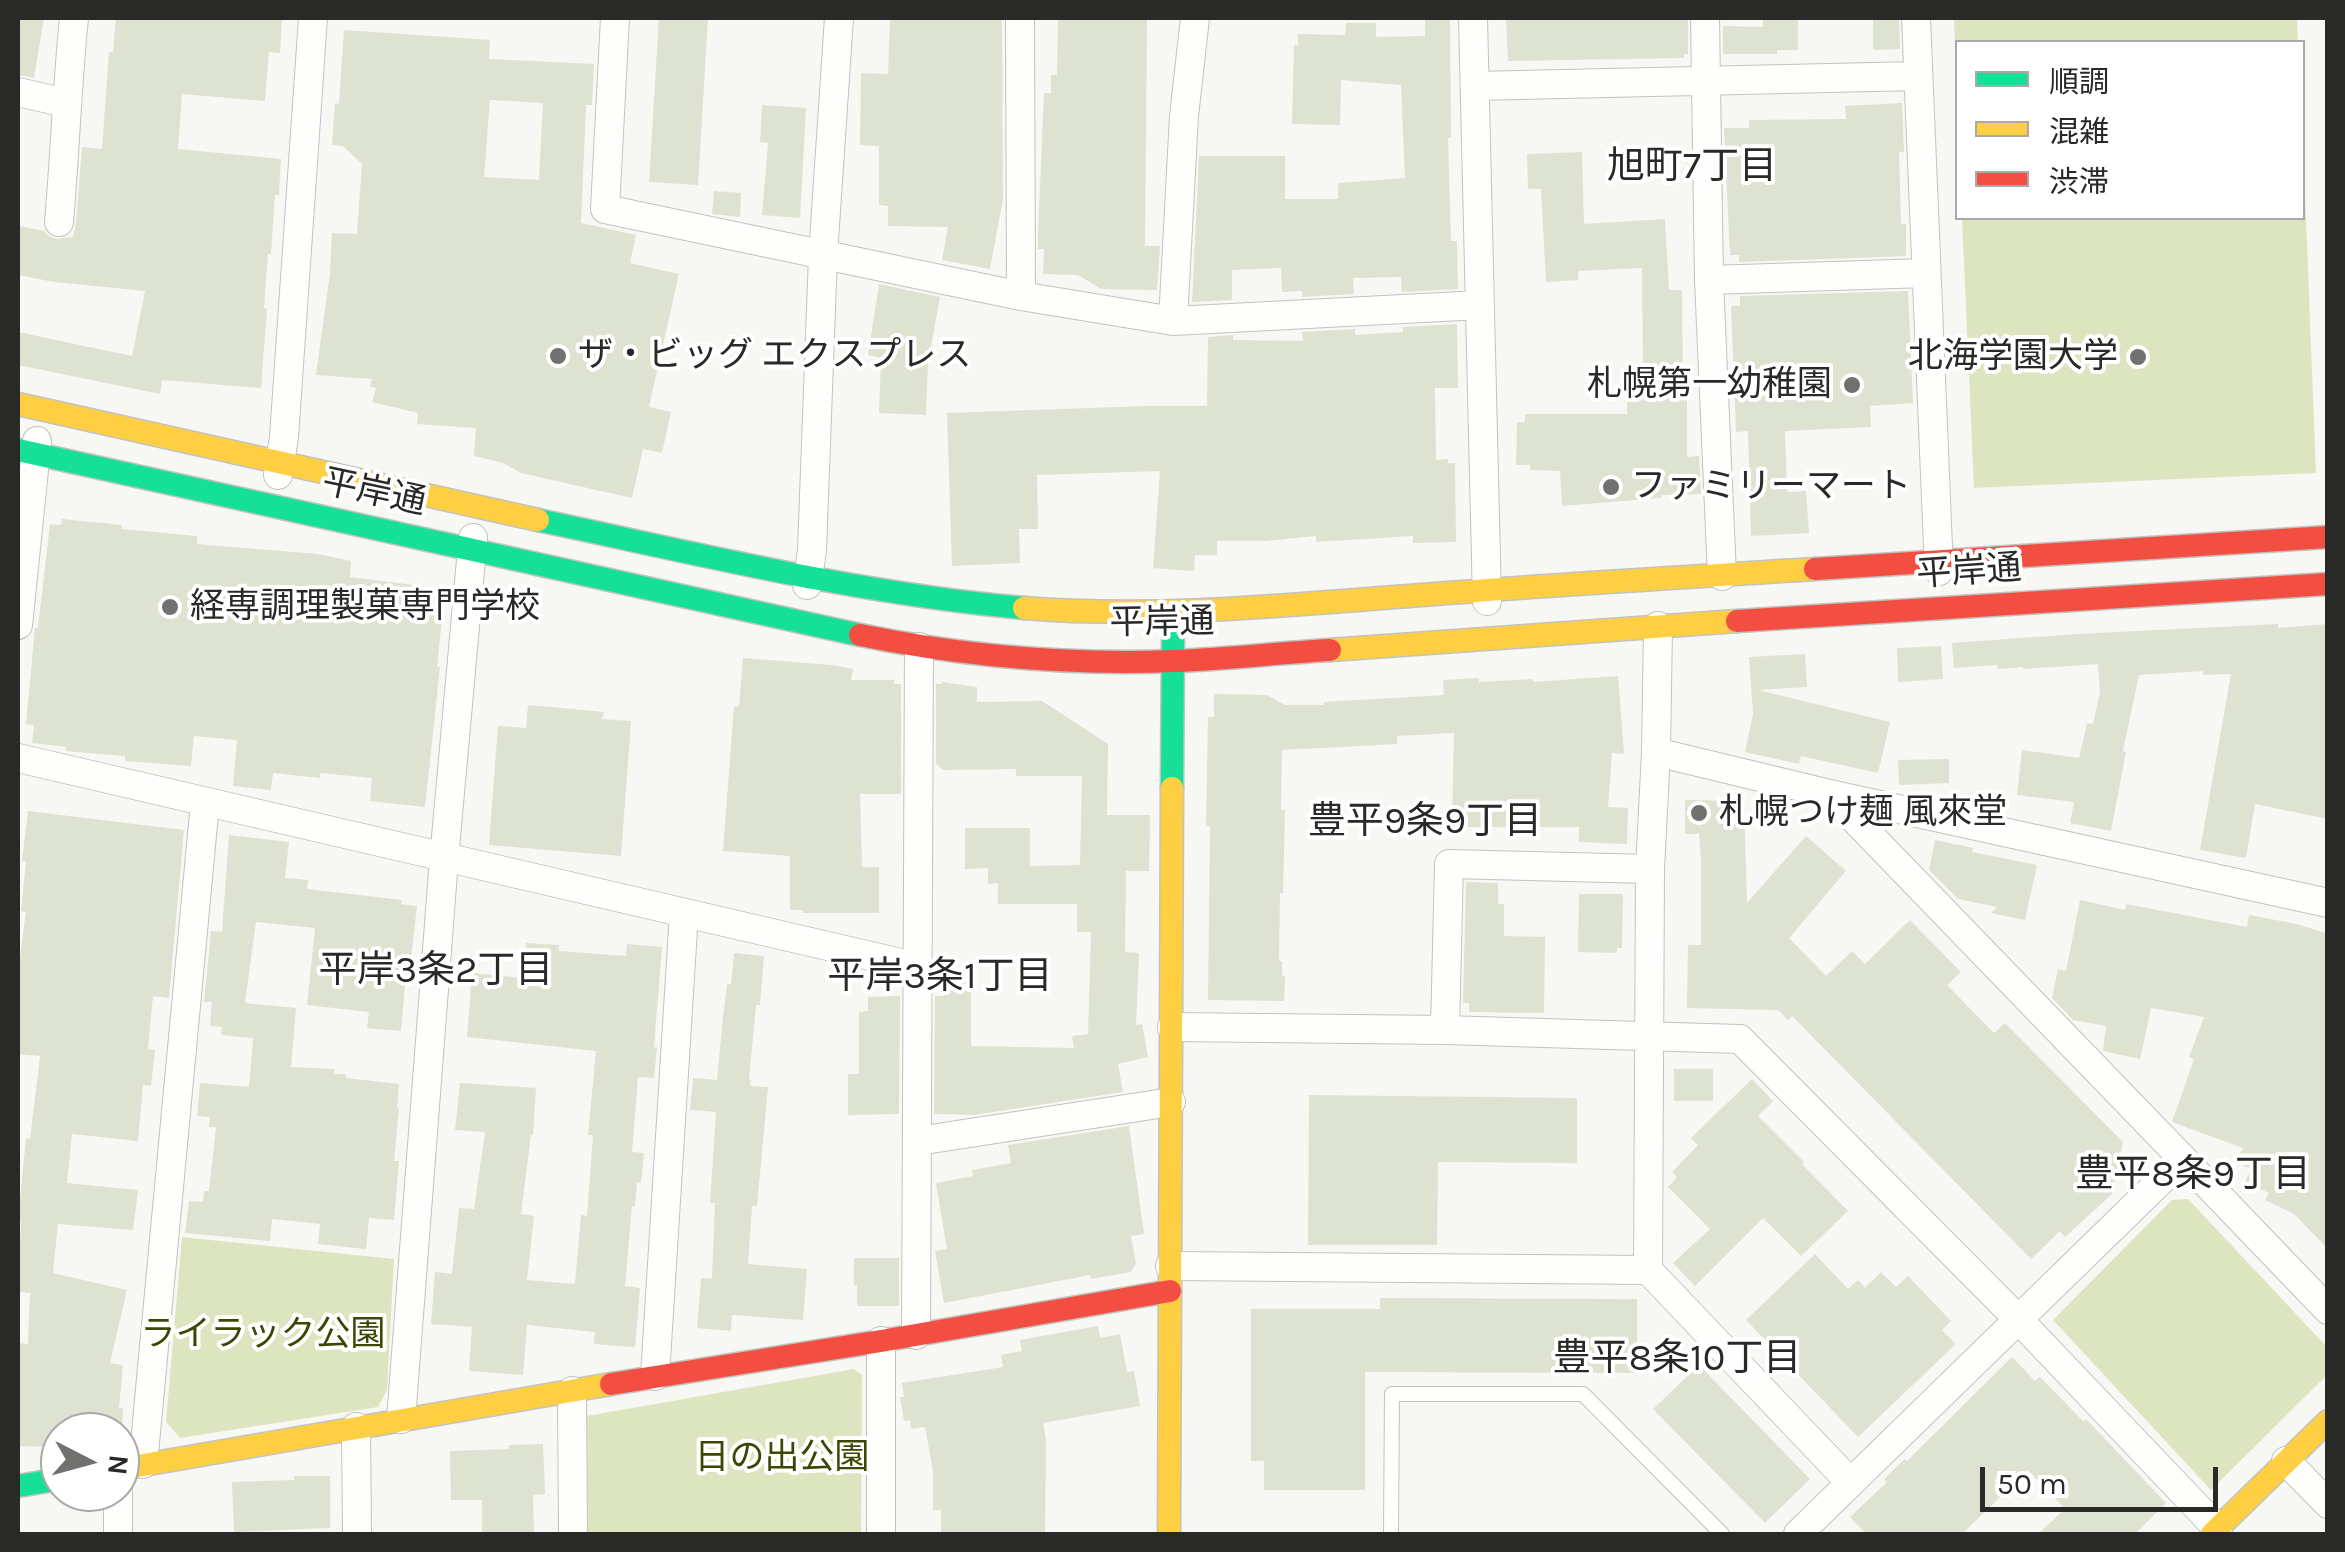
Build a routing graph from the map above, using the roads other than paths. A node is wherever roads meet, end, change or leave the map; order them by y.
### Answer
1 (74, 18) edge
2 (313, 18) edge
3 (614, 18) edge
4 (839, 18) edge
5 (1020, 18) edge
6 (1194, 18) edge
7 (1474, 18) edge
8 (1706, 18) edge
9 (1916, 18) edge
10 (1918, 76) junction
11 (1706, 81) junction
12 (1475, 86) junction
13 (18, 92) edge
14 (66, 103) junction
15 (59, 222) dead end
16 (823, 254) junction
17 (1926, 273) junction
18 (1709, 280) junction
19 (1020, 296) junction
20 (1480, 305) junction
21 (1174, 321) junction
22 (29, 407) edge
23 (27, 452) edge
24 (281, 464) junction
25 (272, 506) junction
26 (476, 507) junction
27 (2328, 538) edge
28 (472, 550) junction
29 (1938, 563) junction
30 (1722, 576) junction
31 (808, 577) junction
32 (2328, 584) edge
33 (1487, 590) junction
34 (1942, 610) junction
35 (1172, 611) junction
36 (800, 623) junction
37 (18, 625) edge
38 (1658, 626) junction
39 (1488, 639) junction
40 (919, 647) junction
41 (1172, 661) junction
42 (1656, 752) junction
43 (18, 758) edge
44 (1830, 794) junction
45 (205, 803) junction
46 (444, 858) junction
47 (1650, 869) junction
48 (2328, 903) edge
49 (684, 913) junction
50 (918, 967) junction
51 (1172, 1028) junction
52 (1445, 1030) junction
53 (1650, 1035) junction
54 (1171, 1102) junction
55 (918, 1141) junction
56 (2182, 1159) junction
57 (1648, 1270) junction
58 (1170, 1279) junction
59 (2328, 1310) edge
60 (2018, 1319) junction
61 (916, 1335) junction
62 (881, 1341) junction
63 (655, 1376) junction
64 (572, 1391) junction
65 (137, 1412) edge
66 (401, 1420) junction
67 (2328, 1421) edge
68 (356, 1427) junction
69 (2286, 1460) junction
70 (140, 1464) edge
71 (1850, 1482) junction
72 (2328, 1504) edge
73 (2215, 1532) edge
74 (357, 1534) edge
75 (573, 1534) edge
76 (881, 1534) edge
77 (1169, 1534) edge
78 (1391, 1534) edge
79 (1722, 1534) edge
80 (1798, 1534) edge

1 - 14 street
2 - 24 street
3 - 16 street
4 - 16 street
5 - 19 street
6 - 21 street
7 - 12 street
8 - 11 street
9 - 10 street
10 - 11 street
10 - 17 street
11 - 12 street
11 - 18 street
12 - 20 street
13 - 14 street
14 - 15 street
16 - 19 street
16 - 31 street
17 - 18 street
17 - 29 street
18 - 30 street
19 - 21 street
20 - 21 street
20 - 33 street
22 - 23 street
22 - 24 main road, 平岸通
23 - 25 main road, 平岸通
23 - 37 street
24 - 25 street
24 - 26 main road, 平岸通
25 - 28 main road, 平岸通
26 - 28 street
26 - 31 main road, 平岸通
27 - 29 main road, 平岸通
28 - 36 main road, 平岸通
28 - 46 street
29 - 30 main road, 平岸通
29 - 34 street
30 - 33 main road, 平岸通
31 - 35 main road, 平岸通
31 - 36 street
32 - 34 main road, 平岸通
33 - 35 main road, 平岸通
33 - 39 street
34 - 38 main road, 平岸通
35 - 41 main road
36 - 40 main road, 平岸通
38 - 39 main road, 平岸通
38 - 42 street
39 - 41 main road, 平岸通
40 - 41 main road, 平岸通
40 - 50 street
41 - 51 main road
42 - 44 street
42 - 47 street
43 - 45 street
44 - 48 street
44 - 56 street
45 - 46 street
45 - 65 street
46 - 49 street
46 - 66 street
47 - 52 street
47 - 53 street
49 - 50 street
49 - 63 street
50 - 55 street
51 - 52 street
51 - 54 main road
52 - 53 street
53 - 57 street
53 - 60 street
54 - 55 street
54 - 58 main road
55 - 61 street
56 - 59 street
56 - 60 street
57 - 58 street
57 - 71 street
58 - 61 main road
58 - 77 main road
60 - 71 street
60 - 73 street
61 - 62 main road
62 - 63 main road
62 - 76 street
63 - 64 main road
64 - 66 main road
64 - 75 street
66 - 68 main road
67 - 69 main road
68 - 70 main road
68 - 74 street
69 - 72 street
69 - 73 main road
71 - 80 street
78 - 79 lane

